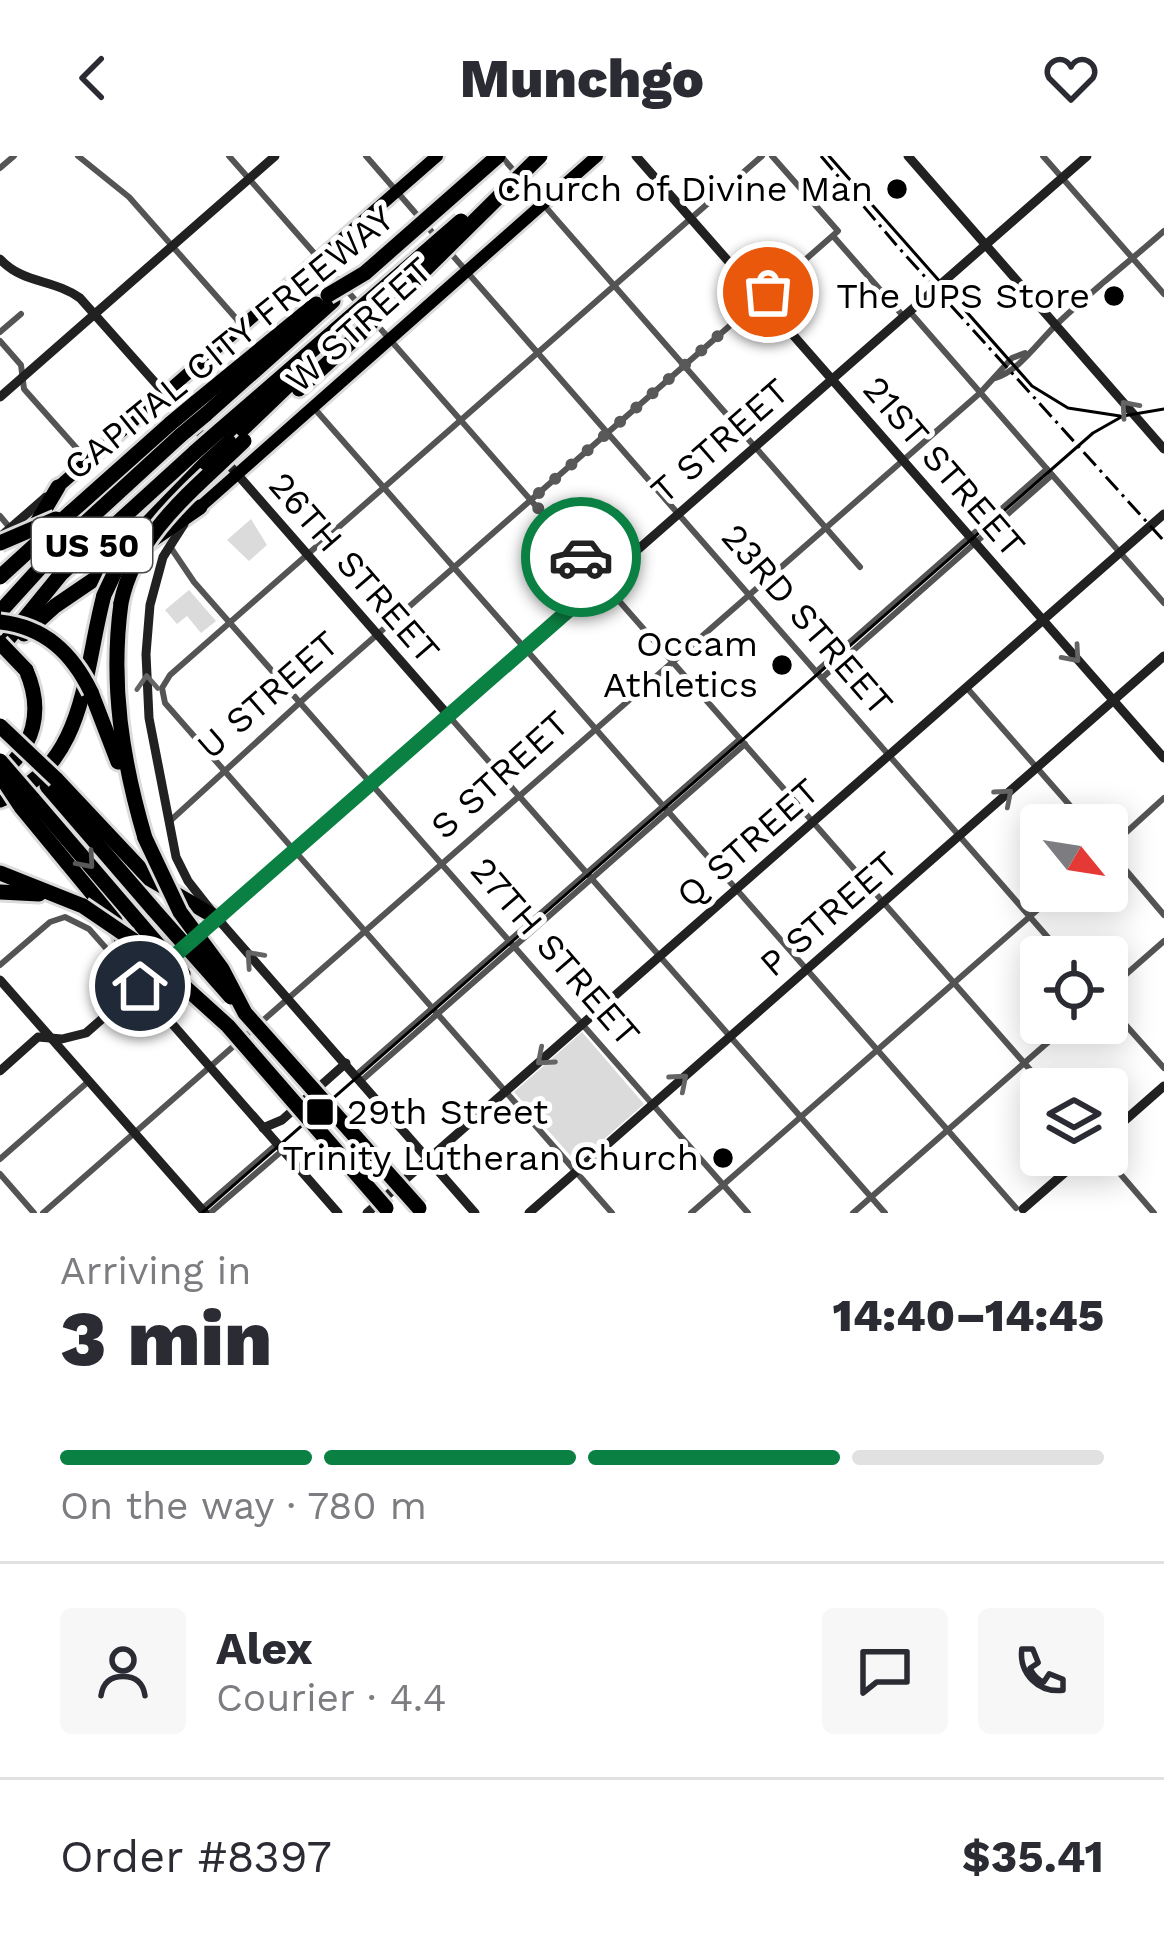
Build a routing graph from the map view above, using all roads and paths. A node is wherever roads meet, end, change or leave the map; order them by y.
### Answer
1 (14, 156) edge
2 (78, 156) edge
3 (229, 156) edge
4 (275, 156) edge
5 (365, 156) edge
6 (437, 156) edge
7 (500, 156) edge
8 (538, 156) edge
9 (597, 156) edge
10 (636, 156) edge
11 (762, 156) edge
12 (772, 156) edge
13 (1043, 156) edge
14 (1087, 156) edge
15 (916, 159) edge
16 (89, 160) edge
17 (0, 168) edge
18 (1062, 178) junction
19 (249, 179) junction
20 (396, 192) junction
21 (542, 204) junction
22 (691, 218) junction
23 (1164, 231) edge
24 (836, 234) junction
25 (986, 245) junction
26 (172, 246) junction
27 (1132, 258) junction
28 (0, 260) edge
29 (320, 260) junction
30 (466, 271) junction
31 (614, 286) junction
32 (1164, 294) edge
33 (761, 298) junction
34 (21, 314) dead end
35 (95, 314) junction
36 (907, 315) junction
37 (354, 325) junction
38 (1056, 325) junction
39 (243, 326) junction
40 (0, 332) edge
41 (389, 338) junction
42 (0, 341) edge
43 (538, 353) junction
44 (685, 366) junction
45 (22, 377) junction
46 (832, 379) junction
47 (980, 393) junction
48 (165, 394) junction
49 (0, 397) edge
50 (313, 407) junction
51 (460, 420) junction
52 (176, 429) junction
53 (608, 433) junction
54 (231, 438) junction
55 (755, 446) junction
56 (1164, 448) edge
57 (201, 458) junction
58 (902, 460) junction
59 (88, 461) junction
60 (1050, 472) junction
61 (236, 474) junction
62 (58, 487) junction
63 (384, 488) junction
64 (531, 500) junction
65 (200, 507) junction
66 (69, 512) junction
67 (679, 513) junction
68 (1164, 514) edge
69 (0, 517) edge
70 (825, 527) junction
71 (10, 528) junction
72 (0, 540) edge
73 (972, 540) junction
74 (169, 545) junction
75 (1120, 553) junction
76 (307, 555) junction
77 (179, 563) junction
78 (159, 566) junction
79 (860, 567) dead end
80 (454, 568) junction
81 (0, 577) edge
82 (602, 581) junction
83 (749, 594) junction
84 (0, 599) edge
85 (1164, 603) edge
86 (0, 612) edge
87 (1042, 620) junction
88 (0, 622) edge
89 (230, 622) junction
90 (377, 635) junction
91 (524, 648) junction
92 (0, 650) edge
93 (1164, 656) edge
94 (672, 662) junction
95 (819, 675) junction
96 (966, 687) junction
97 (1113, 701) junction
98 (300, 702) junction
99 (448, 716) junction
100 (594, 728) junction
101 (0, 729) edge
102 (743, 742) junction
103 (889, 755) junction
104 (1164, 758) edge
105 (0, 761) edge
106 (1037, 768) junction
107 (224, 770) junction
108 (0, 775) edge
109 (51, 783) junction
110 (371, 783) junction
111 (132, 792) junction
112 (518, 796) junction
113 (1164, 798) edge
114 (164, 799) junction
115 (0, 800) edge
116 (189, 800) junction
117 (27, 802) junction
118 (1069, 804) edge
119 (666, 808) junction
120 (813, 821) junction
121 (168, 823) junction
122 (1128, 830) edge
123 (960, 835) junction
124 (295, 850) junction
125 (441, 863) junction
126 (0, 873) edge
127 (1128, 873) edge
128 (589, 876) junction
129 (736, 889) junction
130 (0, 892) edge
131 (884, 902) junction
132 (83, 906) junction
133 (1035, 912) edge
134 (1164, 915) edge
135 (1030, 916) junction
136 (218, 918) junction
137 (365, 929) junction
138 (1047, 936) edge
139 (1164, 941) edge
140 (512, 944) junction
141 (659, 956) junction
142 (0, 965) edge
143 (807, 970) junction
144 (1128, 973) edge
145 (0, 980) edge
146 (953, 983) junction
147 (140, 986) junction
148 (288, 998) junction
149 (436, 1010) junction
150 (244, 1012) junction
151 (583, 1024) junction
152 (228, 1027) junction
153 (1128, 1028) edge
154 (86, 1033) junction
155 (50, 1036) junction
156 (730, 1037) junction
157 (1046, 1044) edge
158 (876, 1050) junction
159 (66, 1054) junction
160 (346, 1063) junction
161 (1024, 1063) junction
162 (211, 1068) junction
163 (1028, 1068) edge
164 (1164, 1068) edge
165 (0, 1071) edge
166 (359, 1078) junction
167 (89, 1081) junction
168 (1164, 1086) edge
169 (506, 1091) junction
170 (653, 1104) junction
171 (800, 1118) junction
172 (1128, 1118) edge
173 (263, 1128) junction
174 (948, 1131) junction
175 (135, 1133) junction
176 (280, 1147) junction
177 (0, 1159) edge
178 (429, 1159) junction
179 (576, 1171) junction
180 (0, 1174) edge
181 (1060, 1176) edge
182 (1122, 1176) edge
183 (723, 1185) junction
184 (871, 1198) junction
185 (388, 1211) edge
186 (422, 1211) edge
187 (1019, 1211) edge
188 (206, 1212) edge
189 (39, 1213) edge
190 (338, 1213) edge
191 (367, 1213) edge
192 (475, 1213) edge
193 (529, 1213) edge
194 (612, 1213) edge
195 (691, 1213) edge
196 (748, 1213) edge
197 (853, 1213) edge
198 (885, 1213) edge
199 (1154, 1213) edge

1 - 17 street
2 - 16 street
3 - 19 street
4 - 19 main road
5 - 20 street, 23RD STREET
6 - 20 main road
7 - 21 street
7 - 52 highway, CAPITAL CITY FREEWAY / US 50, bridge
8 - 37 highway, CAPITAL CITY FREEWAY, bridge
8 - 37 highway, CAPITAL CITY FREEWAY / US 50, bridge
9 - 21 main road, W STREET
10 - 22 main road, 21ST STREET
11 - 22 street
12 - 24 street
13 - 18 street
14 - 18 main road, T STREET
15 - 25 main road
16 - 26 street
18 - 25 main road, T STREET
18 - 27 street
19 - 26 main road
19 - 29 street
20 - 29 main road
20 - 30 street, 23RD STREET
21 - 30 main road, W STREET
21 - 31 street
22 - 31 street
22 - 33 main road, 21ST STREET
23 - 27 street, S STREET
24 - 33 street, U STREET
24 - 36 street
25 - 36 main road, T STREET
25 - 38 main road
26 - 35 main road
26 - 39 street
27 - 32 street
27 - 38 street, S STREET
28 - 35 main road, 26TH STREET
29 - 39 main road
29 - 41 street
30 - 41 main road, W STREET
30 - 43 street, 23RD STREET
31 - 43 street
31 - 44 street
33 - 44 street, U STREET
33 - 46 main road, 21ST STREET
34 - 40 street
35 - 45 main road
35 - 48 main road, 26TH STREET
36 - 46 main road, T STREET
36 - 47 street
37 - 54 highway, CAPITAL CITY FREEWAY
37 - 54 highway, US 50
38 - 47 street, S STREET
56 -> 38 main road
39 - 48 main road
41 - 50 main road, W STREET
41 - 51 street
42 - 45 street
43 - 51 street
43 - 53 street, 23RD STREET
44 - 53 street, U STREET
44 - 55 street
45 - 49 main road
45 - 59 street
46 - 55 main road, T STREET
46 - 58 main road, 21ST STREET
47 - 58 street, S STREET
47 - 60 street
48 - 59 main road
48 - 61 main road, 26TH STREET
50 - 61 main road, W STREET
50 - 63 street
51 - 63 street
51 - 64 street
52 - 66 highway, CAPITAL CITY FREEWAY
52 - 86 highway, US 50
53 - 64 street, U STREET
53 - 67 street, 23RD STREET
54 - 57 highway, US 50, bridge
54 - 111 highway, CAPITAL CITY FREEWAY, bridge
55 - 67 main road, T STREET
55 - 70 street
57 - 92 highway, US 50
57 - 115 highway, bridge
58 - 70 street, S STREET
58 - 73 main road, 21ST STREET
59 - 62 main road
60 - 73 street
60 - 75 street
61 - 65 main road, W STREET
61 - 76 main road, 26TH STREET
62 - 71 main road
62 - 84 highway
63 - 76 street
63 - 80 street
64 - 80 street, U STREET
64 - 82 street
65 - 74 main road, W STREET
65 - 92 highway
66 - 72 highway, bridge
66 - 81 highway, CAPITAL CITY FREEWAY, bridge
67 - 82 main road, T STREET
67 - 83 street, 23RD STREET
68 - 75 main road, Q STREET
69 - 71 street
70 - 79 street
70 - 83 street, S STREET
71 - 72 main road
73 - 87 main road, 21ST STREET
73 - 95 street
74 - 77 street, 27TH STREET
74 - 78 main road
75 - 85 street
75 - 87 main road, Q STREET
76 - 89 street
76 - 90 main road, 26TH STREET
77 - 78 street
77 - 89 street, 27TH STREET
114 -> 78 main road
80 - 90 street, U STREET
80 - 91 street
82 - 91 main road, T STREET
82 - 94 street
83 - 94 street, S STREET
83 - 95 street, 23RD STREET
87 - 96 main road, Q STREET
87 -> 97 main road, 21ST STREET
88 - 111 highway, bridge
89 - 98 street, 27TH STREET
89 - 107 street
90 - 98 street, U STREET
90 - 99 main road, 26TH STREET
91 - 99 main road, T STREET
91 - 100 street
92 - 108 highway, bridge
93 - 97 main road, P STREET
94 - 100 street, S STREET
94 - 102 street
95 - 103 street, 23RD STREET
96 - 103 main road, Q STREET
96 - 106 street
97 - 104 main road, 21ST STREET
97 - 106 main road, P STREET
98 - 107 street, U STREET
98 - 110 street, 27TH STREET
99 - 110 main road, T STREET
99 - 112 street, 26TH STREET
100 - 112 street, S STREET
100 - 119 street
101 - 109 highway, bridge
102 - 119 street
102 - 120 street
103 - 120 main road, Q STREET
103 - 123 street, 23RD STREET
105 - 117 highway, bridge
106 - 118 street
123 -> 106 main road, P STREET
107 - 116 street, U STREET
107 - 124 street
108 - 117 highway, bridge
109 - 136 highway
109 - 150 highway, bridge
110 - 124 main road, T STREET
110 - 125 street, 27TH STREET
111 - 150 highway, CAPITAL CITY FREEWAY, bridge
112 - 125 street, S STREET
112 - 128 street, 26TH STREET
113 - 122 street
114 - 116 street
114 - 121 main road
116 - 121 street, U STREET
117 - 147 highway
117 -> 152 highway, bridge
119 - 128 street
119 - 129 street
120 - 129 main road, Q STREET
120 - 131 street
121 - 136 main road
123 - 131 main road, P STREET
123 - 135 street, 23RD STREET
124 - 136 main road, T STREET
124 - 137 street
125 - 137 street, S STREET
125 - 140 street, 27TH STREET
126 - 132 highway
127 - 134 street
128 - 140 street
128 - 141 street, 26TH STREET
129 - 141 main road, Q STREET
129 - 143 street
130 - 132 highway
131 - 143 main road, P STREET
131 - 146 street
132 - 152 highway, bridge
133 - 135 street
135 - 138 street, 23RD STREET
135 - 146 street
136 - 147 main road, T STREET
148 -> 136 main road
137 - 148 street, S STREET
137 - 149 street
139 - 144 street
140 - 149 street
140 - 151 street, 27TH STREET
141 - 151 main road, Q STREET
141 - 156 street, 26TH STREET
142 - 147 street
143 - 156 main road, P STREET
143 - 158 street
145 - 155 main road
146 - 158 street
146 - 161 street
147 - 154 main road, T STREET
147 - 162 main road
148 - 160 main road
148 - 162 street, S STREET
149 - 166 street
149 - 169 street
150 - 186 highway, CAPITAL CITY FREEWAY, bridge
151 -> 169 main road, Q STREET
151 - 170 street, 27TH STREET
152 - 185 highway, bridge
153 - 164 street
154 - 155 main road
154 - 159 main road, T STREET
155 - 159 main road
155 - 165 main road
170 -> 156 main road, P STREET
156 - 171 street, 26TH STREET
157 - 161 street
158 - 171 street
158 - 174 street
159 - 167 main road
160 - 166 main road
160 - 173 main road
161 - 163 street
161 - 174 street
162 - 173 main road
162 - 175 street, S STREET
166 - 178 main road
167 - 175 main road
167 - 177 street
168 - 172 main road
169 - 178 main road, Q STREET
169 - 179 street
170 - 179 main road, P STREET
170 - 183 street, 27TH STREET
171 - 183 street
171 - 184 street, 26TH STREET
173 - 176 main road
174 - 184 street
174 - 187 street
175 - 188 main road
175 - 189 street, S STREET
176 - 188 street
176 - 190 main road
178 - 191 main road, Q STREET
178 - 192 main road
179 - 193 main road, P STREET
179 - 194 street
180 - 189 street
181 - 187 main road
182 - 199 street
183 - 195 street
183 - 196 street, 27TH STREET
184 - 197 street
184 - 198 street, 26TH STREET

